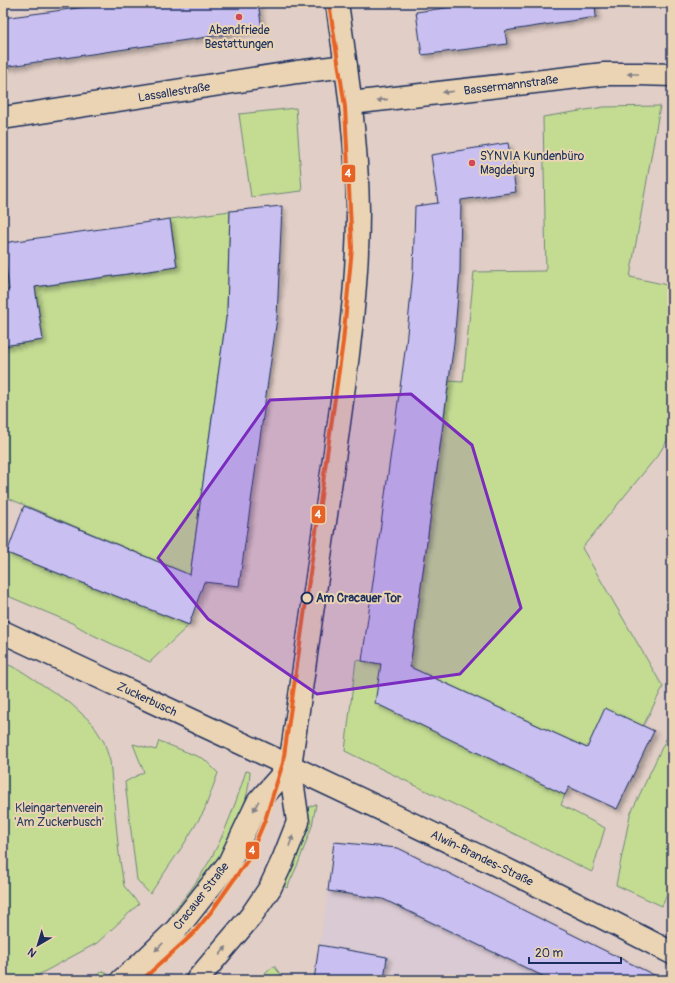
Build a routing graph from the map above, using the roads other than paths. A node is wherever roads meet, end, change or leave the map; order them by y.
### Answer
1 (337, 3) edge
2 (346, 66) junction
3 (672, 75) edge
4 (351, 103) junction
5 (3, 118) edge
6 (3, 632) edge
7 (290, 766) junction
8 (672, 953) edge
9 (125, 979) edge
10 (198, 980) edge

1 - 2 street
2 - 4 street
2 - 5 street, Lassallestraße
3 -> 4 street, Bassermannstraße
4 - 7 street
6 - 7 street, Zuckerbusch
7 - 8 street, Alwin-Brandes-Straße
7 -> 9 street, Cracauer Straße
10 -> 7 street

